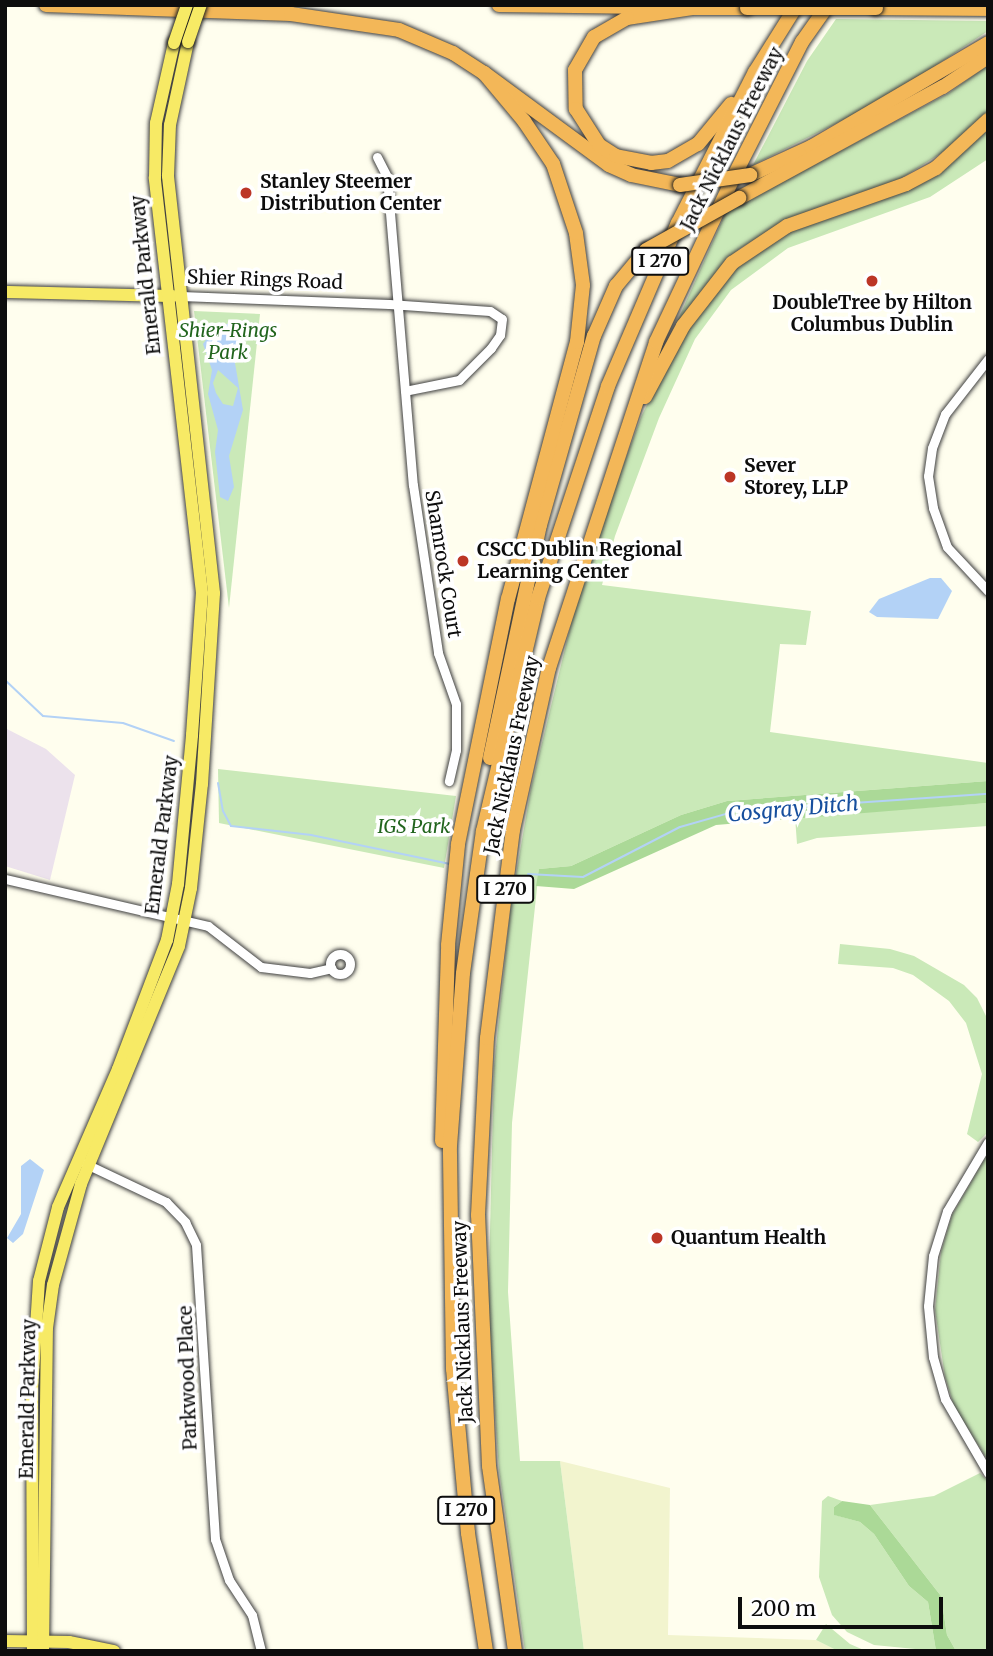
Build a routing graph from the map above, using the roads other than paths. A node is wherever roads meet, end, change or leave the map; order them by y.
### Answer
1 (46, 5) edge
2 (187, 5) edge
3 (201, 5) edge
4 (499, 5) edge
5 (797, 5) edge
6 (828, 5) edge
7 (692, 8) junction
8 (988, 9) edge
9 (988, 43) edge
10 (988, 57) edge
11 (755, 72) junction
12 (484, 73) junction
13 (988, 120) edge
14 (377, 157) dead end
15 (5, 292) edge
16 (174, 296) junction
17 (398, 306) junction
18 (988, 359) edge
19 (405, 391) junction
20 (610, 475) junction
21 (988, 591) edge
22 (449, 781) dead end
23 (5, 879) edge
24 (475, 888) junction
25 (179, 920) junction
26 (331, 968) dead end
27 (988, 1142) edge
28 (83, 1162) junction
29 (453, 1369) junction
30 (988, 1473) edge
31 (5, 1641) edge
32 (38, 1646) edge
33 (114, 1651) edge
34 (261, 1651) edge
35 (486, 1651) edge
36 (515, 1651) edge

1 - 12 highway
2 - 16 main road, Emerald Parkway, bridge
3 - 16 main road, Emerald Parkway, bridge
4 - 7 highway
5 - 11 highway, Jack Nicklaus Freeway / I 270
6 - 20 highway, Jack Nicklaus Freeway / I 270
7 - 8 highway, bridge
7 - 11 highway
9 - 12 highway, bridge
10 - 24 highway, bridge
11 - 24 highway, Jack Nicklaus Freeway / I 270
12 - 29 highway
13 - 20 highway
14 - 17 street, Shamrock Court
15 - 16 main road, Shier Rings Road
16 - 17 street, Shier Rings Road
16 - 25 main road, Emerald Parkway
16 - 25 main road, Emerald Parkway
17 - 19 street, Shamrock Court
17 - 19 street, Shier Rings Road
18 - 21 street
19 - 22 street, Shamrock Court
20 - 36 highway, Jack Nicklaus Freeway / I 270
23 - 25 street
24 - 29 highway, Jack Nicklaus Freeway / I 270
25 - 26 street
25 - 28 main road, Emerald Parkway
27 - 30 street
28 - 32 main road, Emerald Parkway
28 - 34 street, Parkwood Place
29 - 35 highway, Jack Nicklaus Freeway / I 270
31 - 32 main road
32 - 33 main road

